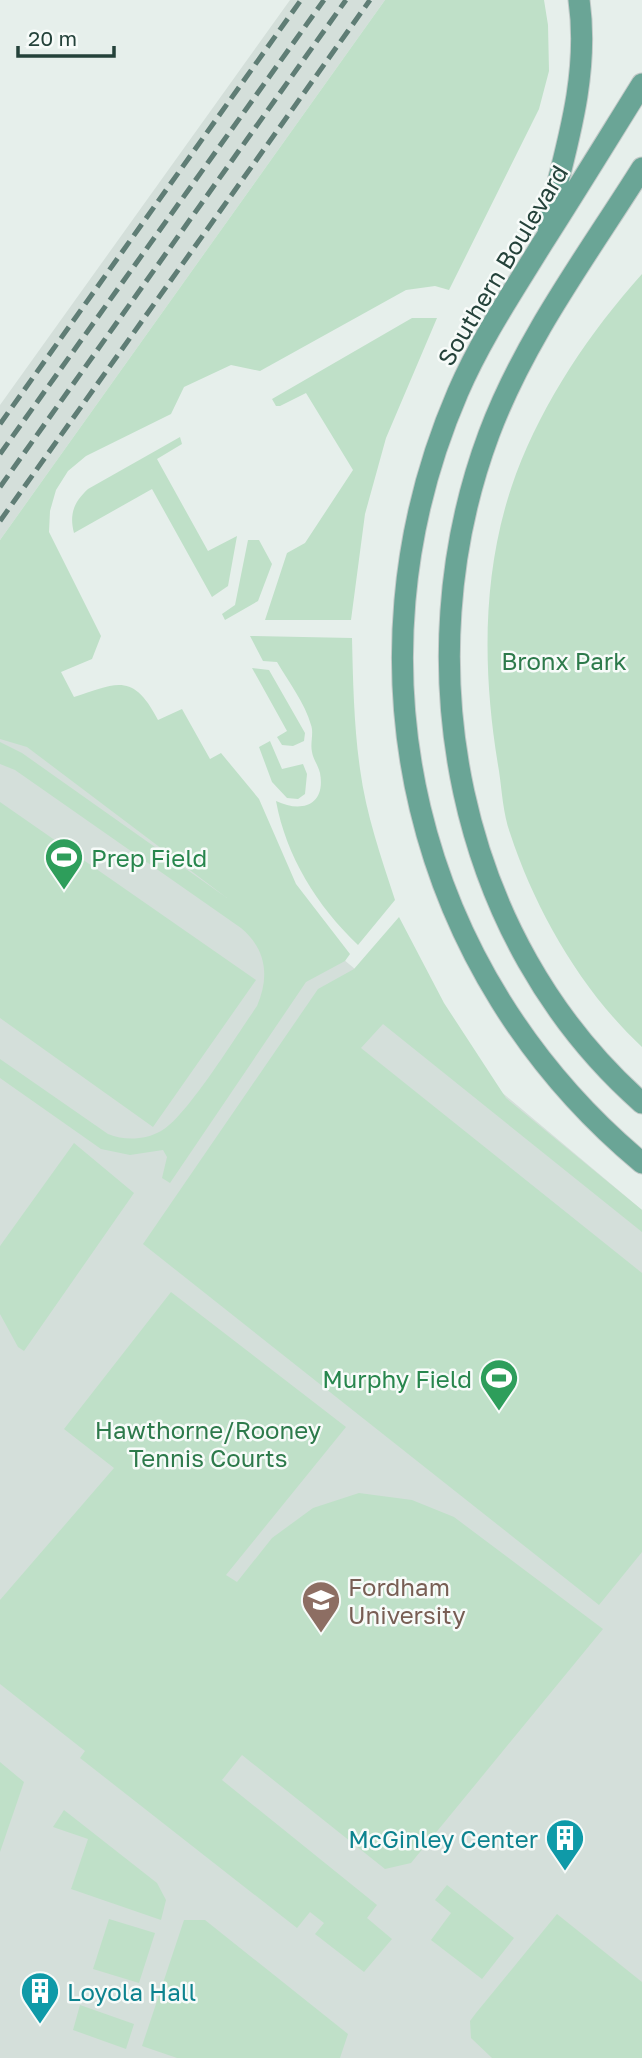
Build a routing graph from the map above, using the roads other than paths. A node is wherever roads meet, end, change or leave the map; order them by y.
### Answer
1 (579, 0) edge
2 (642, 84) edge
3 (642, 168) edge
4 (542, 244) junction
5 (642, 1103) edge
6 (642, 1163) edge

1 - 4 main road
2 - 4 main road, Southern Boulevard
3 - 5 main road
4 - 6 main road, Southern Boulevard

